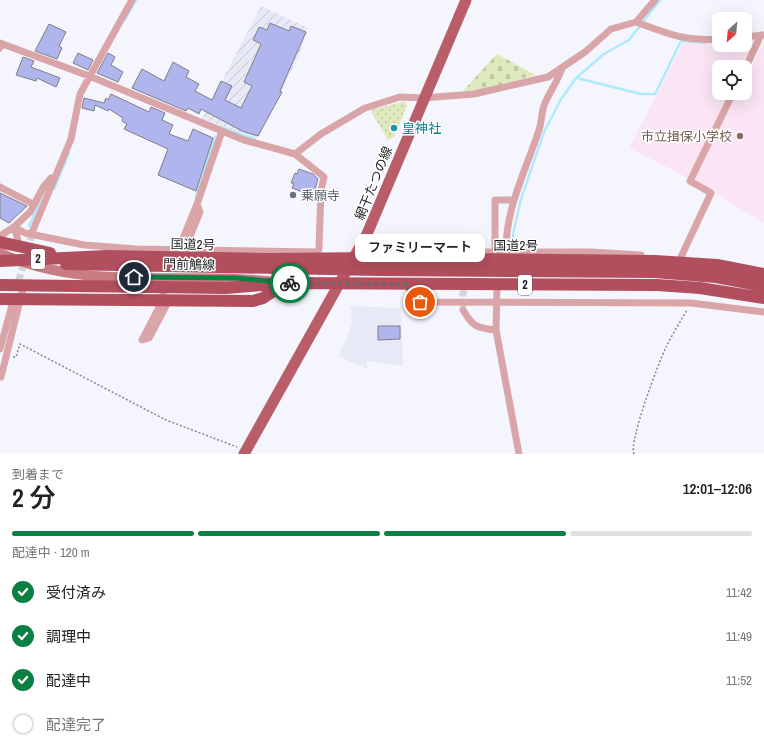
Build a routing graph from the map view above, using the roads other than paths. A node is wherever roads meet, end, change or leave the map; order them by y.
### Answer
1 (132, 0) edge
2 (466, 0) edge
3 (654, 0) edge
4 (640, 23) junction
5 (763, 35) edge
6 (752, 36) edge
7 (712, 40) edge
8 (2, 46) edge
9 (750, 60) edge
10 (562, 68) junction
11 (89, 76) junction
12 (424, 98) junction
13 (730, 100) edge
14 (222, 132) junction
15 (295, 154) junction
16 (56, 173) junction
17 (0, 187) edge
18 (513, 200) junction
19 (33, 204) junction
20 (197, 204) junction
21 (14, 227) junction
22 (33, 230) tunnel mouth
23 (0, 236) edge
24 (0, 242) edge
25 (186, 246) dead end
26 (20, 247) junction
27 (495, 247) dead end
28 (138, 253) junction
29 (177, 254) junction
30 (262, 255) junction
31 (75, 256) junction
32 (506, 256) junction
33 (681, 258) junction
34 (3, 259) edge
35 (354, 260) junction
36 (764, 270) edge
37 (764, 274) edge
38 (285, 283) junction
39 (341, 283) junction
40 (406, 284) junction
41 (497, 284) junction
42 (0, 285) edge
43 (24, 285) junction
44 (764, 286) edge
45 (163, 287) junction
46 (764, 298) edge
47 (0, 299) edge
48 (16, 302) junction
49 (165, 302) junction
50 (497, 302) junction
51 (463, 310) dead end
52 (764, 312) edge
53 (496, 330) junction
54 (0, 349) edge
55 (0, 362) edge
56 (245, 452) edge
57 (519, 454) edge

1 - 11 street
2 - 12 main road, 網干たつの線
3 - 4 street
4 - 7 street
4 - 10 street
5 - 6 street
5 - 9 street
8 - 11 street
10 - 12 street
10 - 18 street
11 - 14 street
11 - 16 street
12 - 15 street
12 - 35 main road, 網干たつの線
13 - 33 street
14 - 15 street
14 - 20 street
15 - 30 street
16 - 19 street
16 - 22 street
17 - 19 street
18 - 27 street
18 - 32 street
19 - 21 street
20 - 25 street
20 - 29 street
21 - 23 street
21 - 26 street
21 - 28 street
24 - 26 highway
26 - 31 highway
28 - 29 highway, 国道2号 / 2
28 - 31 highway, 国道2号 / 2
29 - 30 highway, 国道2号 / 2
30 - 35 highway, 国道2号 / 2
31 - 34 highway, 2
32 - 33 street
32 - 35 highway, 国道2号 / 2
32 - 37 highway, 国道2号 / 2
33 - 36 street
34 - 38 main road, 門前鵤線
34 - 44 highway, 2
35 - 39 main road, 網干たつの線
38 - 39 highway, 2
38 - 45 highway, 2
38 - 49 highway
39 - 40 highway, 2
39 - 56 main road, 網干たつの線
40 - 41 highway, 2
40 - 50 street
41 - 46 highway, 2
41 - 50 street
42 - 43 highway, 2
43 - 45 highway, 2
43 - 48 street
45 - 49 street
47 - 48 highway
48 - 49 highway
48 - 54 street
48 - 55 street
49 - 49 street
50 - 52 street
50 - 53 street
51 - 53 street
53 - 57 street

